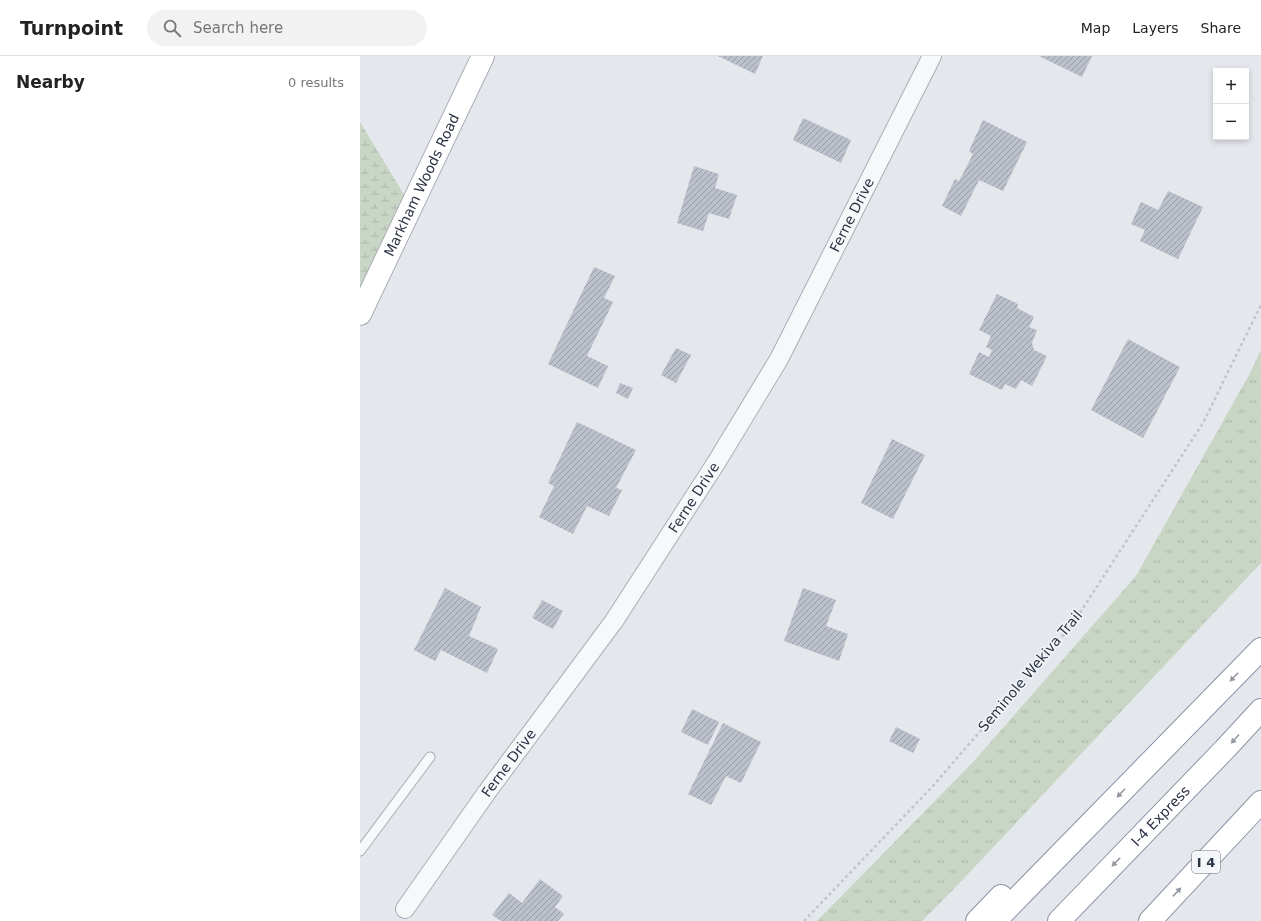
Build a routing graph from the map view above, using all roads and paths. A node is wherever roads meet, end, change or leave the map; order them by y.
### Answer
1 (483, 56) edge
2 (932, 56) edge
3 (1261, 305) edge
4 (360, 314) edge
5 (1261, 649) edge
6 (1261, 710) edge
7 (430, 757) dead end
8 (1261, 802) edge
9 (360, 851) edge
10 (1060, 855) junction
11 (405, 909) dead end
12 (804, 921) edge
13 (977, 921) edge
14 (995, 921) edge
15 (1059, 921) edge
16 (1150, 921) edge

1 - 4 main road, Markham Woods Road
2 - 11 street, Ferne Drive
3 - 12 path, Seminole Wekiva Trail
5 -> 10 main road
6 -> 15 main road, I-4 Express
7 - 9 lane
16 -> 8 main road, I 4
10 - 13 main road
10 - 14 main road

